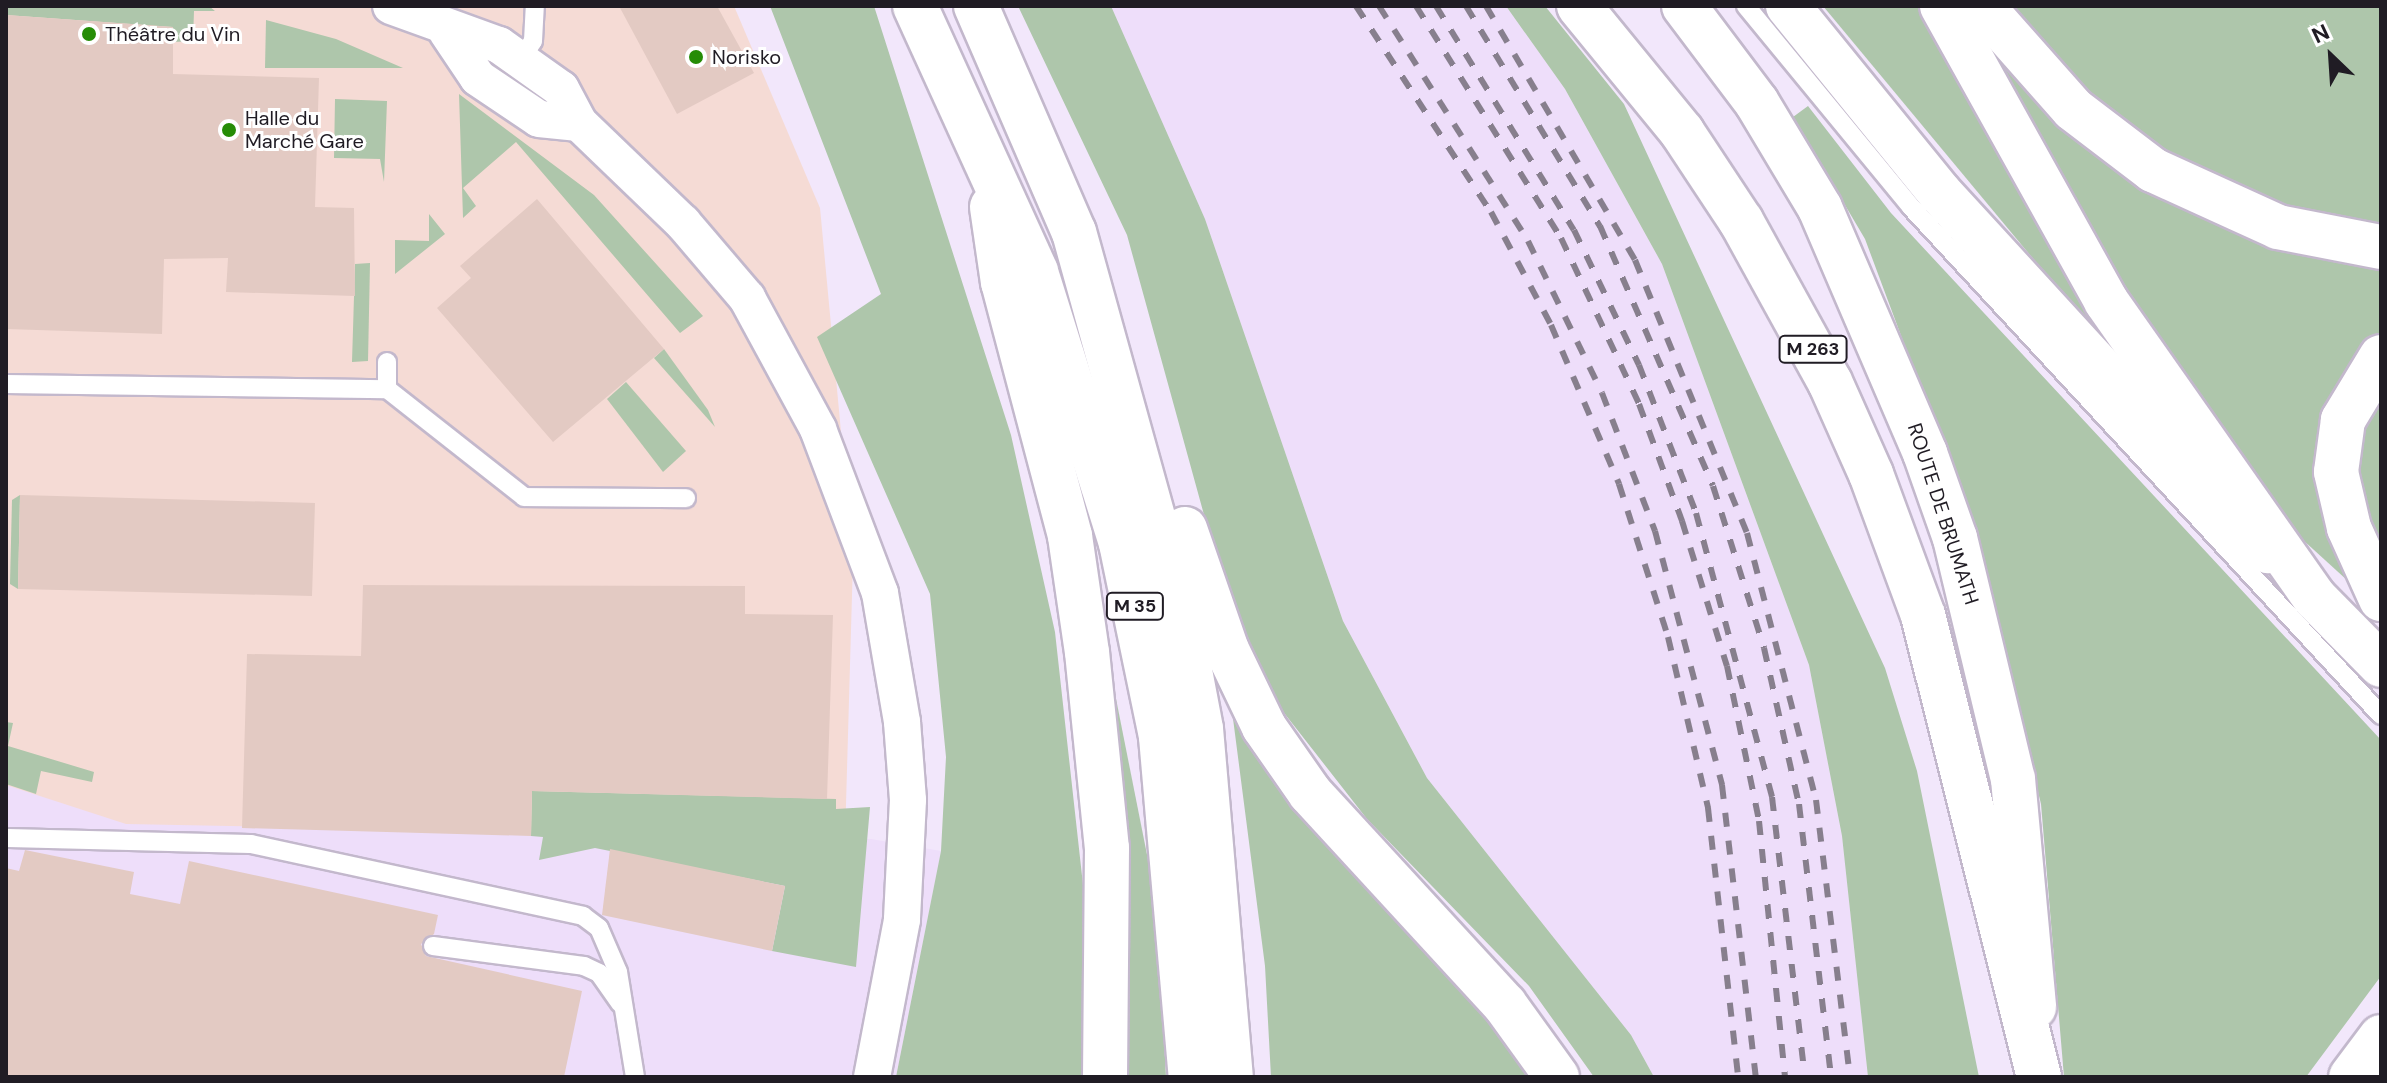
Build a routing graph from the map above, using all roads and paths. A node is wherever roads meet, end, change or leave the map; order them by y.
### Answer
1 (391, 6) edge
2 (535, 6) edge
3 (915, 6) edge
4 (976, 6) edge
5 (1579, 6) edge
6 (1684, 6) edge
7 (1746, 6) edge
8 (1788, 6) edge
9 (1942, 6) edge
10 (1982, 6) edge
11 (454, 19) edge
12 (521, 60) junction
13 (579, 123) junction
14 (985, 157) junction
15 (2381, 247) edge
16 (1098, 303) junction
17 (2381, 357) edge
18 (387, 362) dead end
19 (6, 384) edge
20 (387, 389) junction
21 (686, 498) dead end
22 (2315, 598) junction
23 (2381, 599) edge
24 (2381, 665) edge
25 (2381, 715) edge
26 (6, 838) edge
27 (433, 946) dead end
28 (624, 1008) junction
29 (2381, 1037) edge
30 (635, 1077) edge
31 (872, 1077) edge
32 (1105, 1077) edge
33 (1191, 1077) edge
34 (1231, 1077) edge
35 (1557, 1077) edge
36 (2040, 1077) edge
37 (2351, 1077) edge

1 - 11 street
2 - 12 lane
3 - 14 main road, M 35
4 - 16 main road, M 35
5 - 36 main road, M 263
6 - 36 main road, ROUTE DE BRUMATH / M 263
7 - 25 lane
8 - 22 main road
9 - 22 main road
10 - 15 main road
11 - 12 street
11 - 13 street
12 - 13 street
13 - 31 street
14 - 32 main road
14 - 33 main road, M 35
16 - 34 main road, M 35
16 - 35 main road
17 - 23 main road
18 - 20 lane
19 - 20 lane
20 - 21 lane
22 - 24 main road
26 - 28 lane
27 - 28 lane
28 - 30 lane
29 - 37 main road

